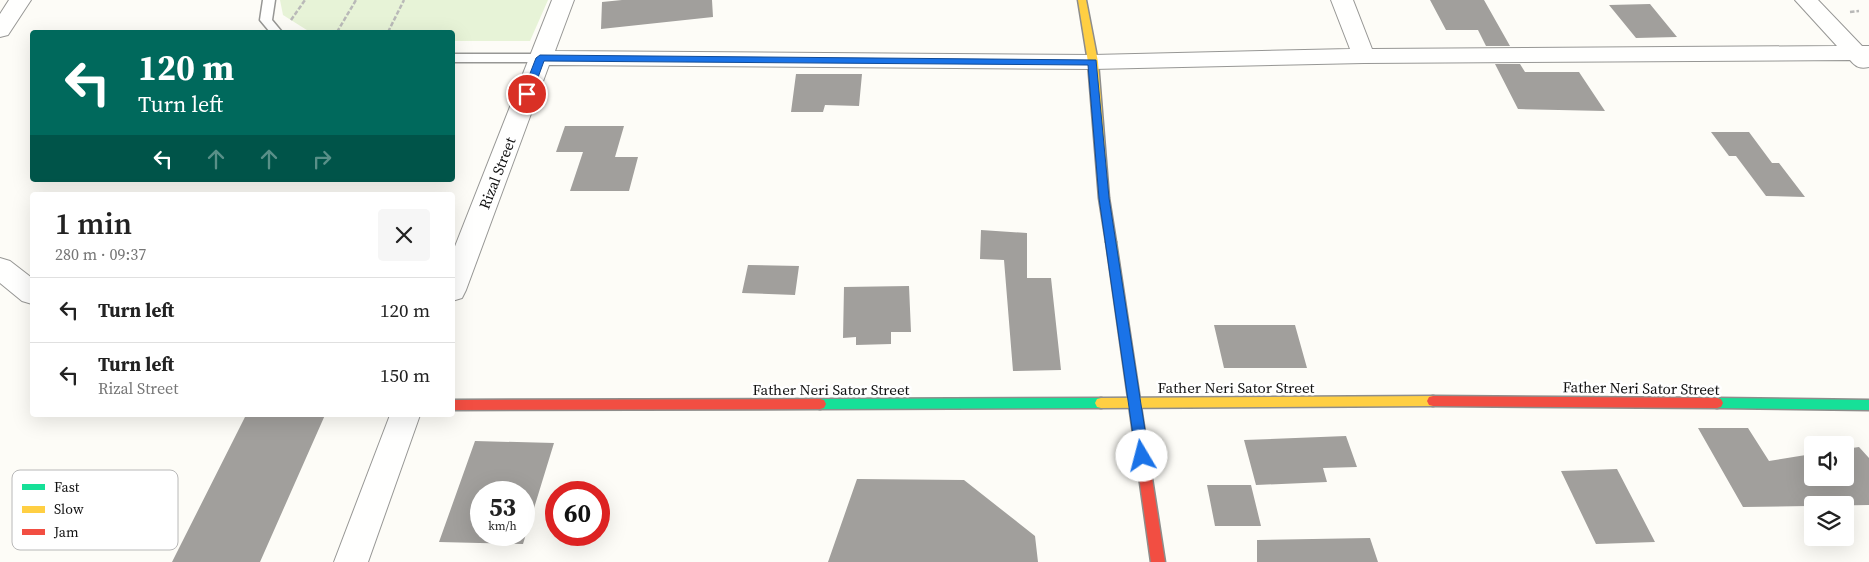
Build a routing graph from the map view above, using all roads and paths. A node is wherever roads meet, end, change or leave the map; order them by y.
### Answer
1 (20, 0) edge
2 (269, 0) edge
3 (305, 0) edge
4 (356, 0) edge
5 (404, 0) edge
6 (563, 0) edge
7 (1082, 0) edge
8 (1342, 0) edge
9 (1806, 0) edge
10 (288, 24) dead end
11 (0, 30) edge
12 (274, 30) edge
13 (338, 30) edge
14 (389, 30) edge
15 (1364, 56) junction
16 (455, 58) edge
17 (540, 58) junction
18 (1865, 58) edge
19 (1093, 62) junction
20 (0, 268) edge
21 (455, 282) edge
22 (30, 290) edge
23 (1135, 402) junction
24 (455, 405) edge
25 (1869, 406) edge
26 (404, 417) edge
27 (351, 562) edge
28 (1158, 562) edge

1 - 11 street
2 - 12 lane
3 - 10 path
4 - 13 path
5 - 14 path
6 - 17 street, Rizal Street
7 - 19 street
8 - 15 street
9 - 18 street
15 - 18 street
15 - 19 street
16 - 17 lane
17 - 19 street
17 - 21 street, Rizal Street
19 - 23 street
20 - 22 street
23 - 24 street, Father Neri Sator Street
23 - 25 street, Father Neri Sator Street
23 - 28 street
26 - 27 street

